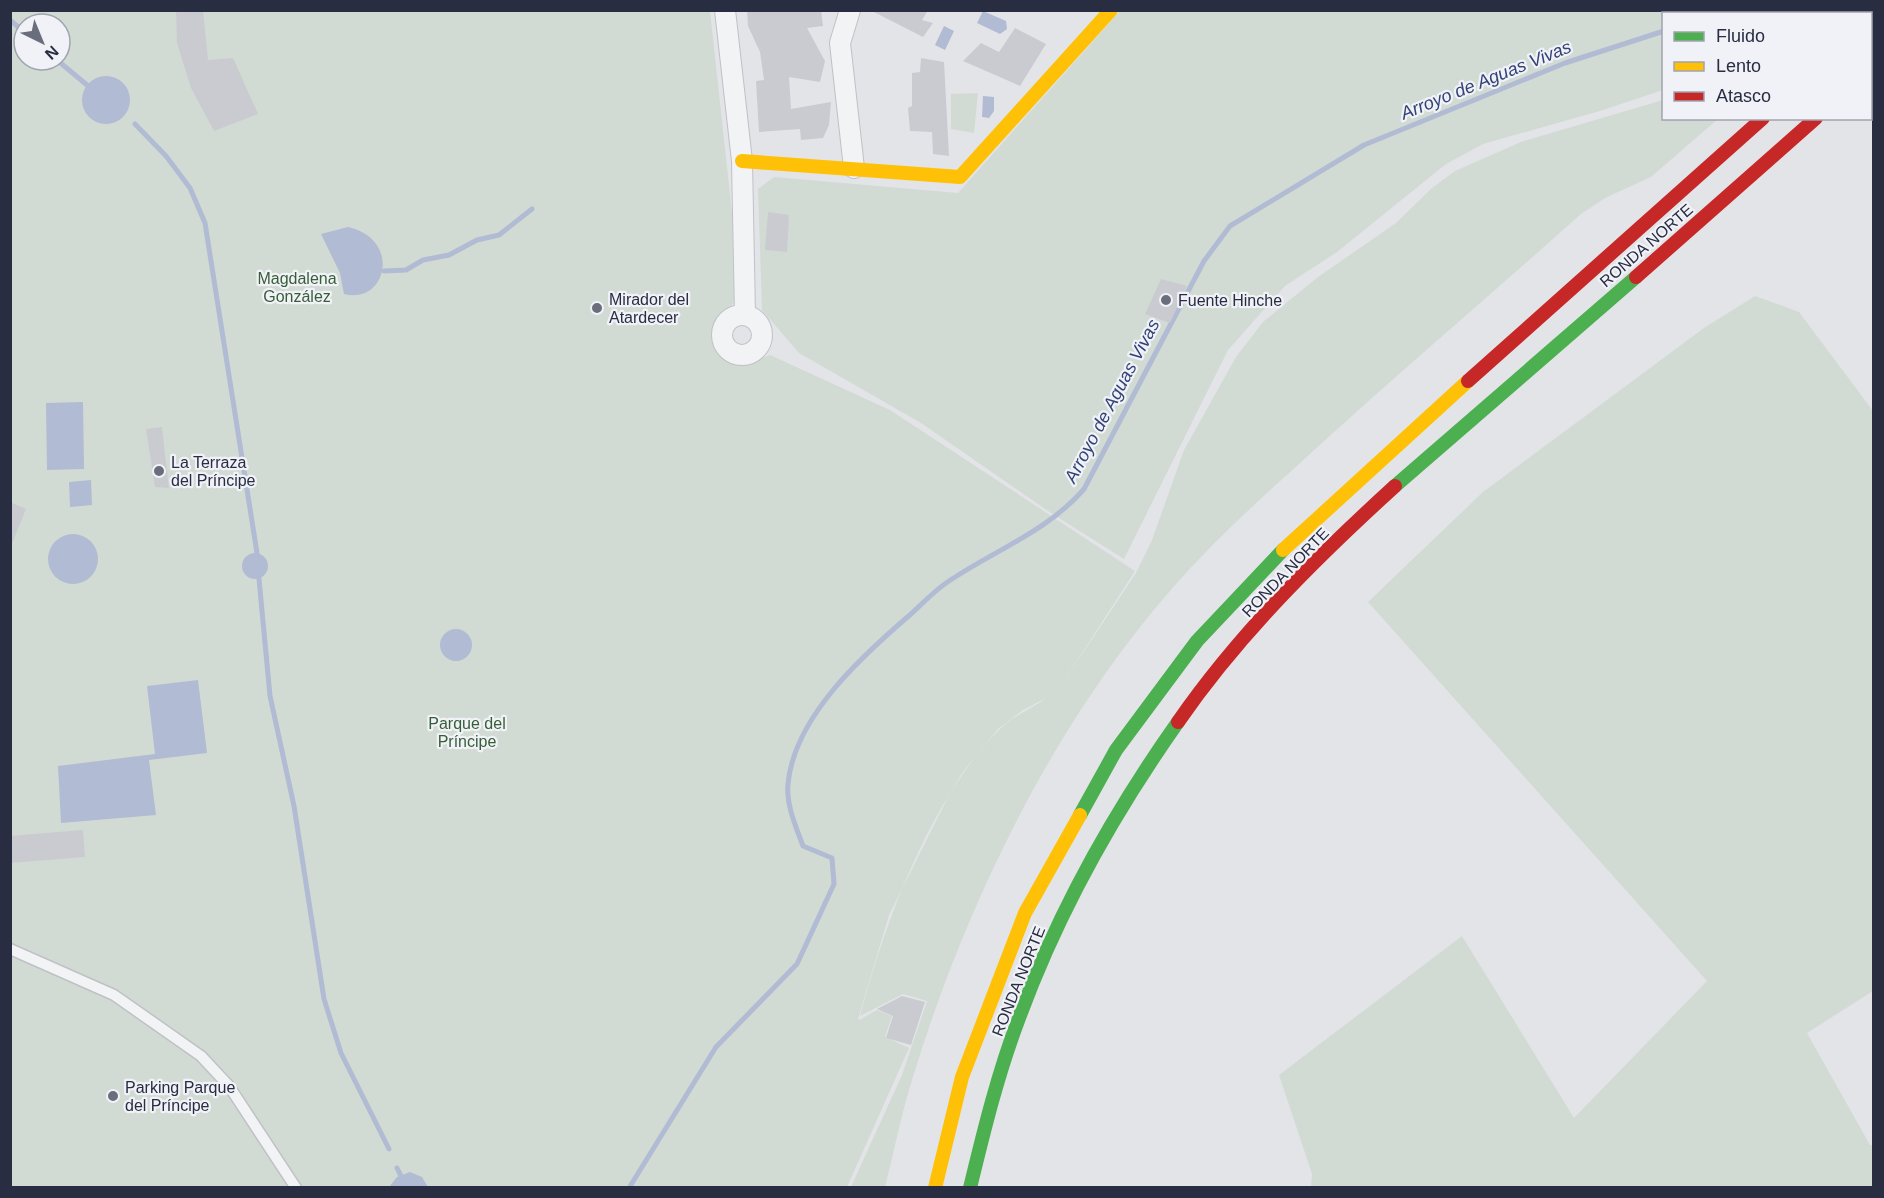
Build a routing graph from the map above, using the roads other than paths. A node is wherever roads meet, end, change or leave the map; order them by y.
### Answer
1 (725, 10) edge
2 (850, 10) edge
3 (1111, 10) edge
4 (1761, 120) edge
5 (1814, 120) edge
6 (742, 161) junction
7 (854, 168) junction
8 (745, 315) dead end
9 (10, 949) edge
10 (296, 1188) edge
11 (935, 1188) edge
12 (970, 1188) edge

1 - 6 street
2 - 7 street
3 - 7 main road
4 - 11 main road, RONDA NORTE
5 - 12 main road, RONDA NORTE
6 - 7 main road
6 - 8 street
9 - 10 lane

